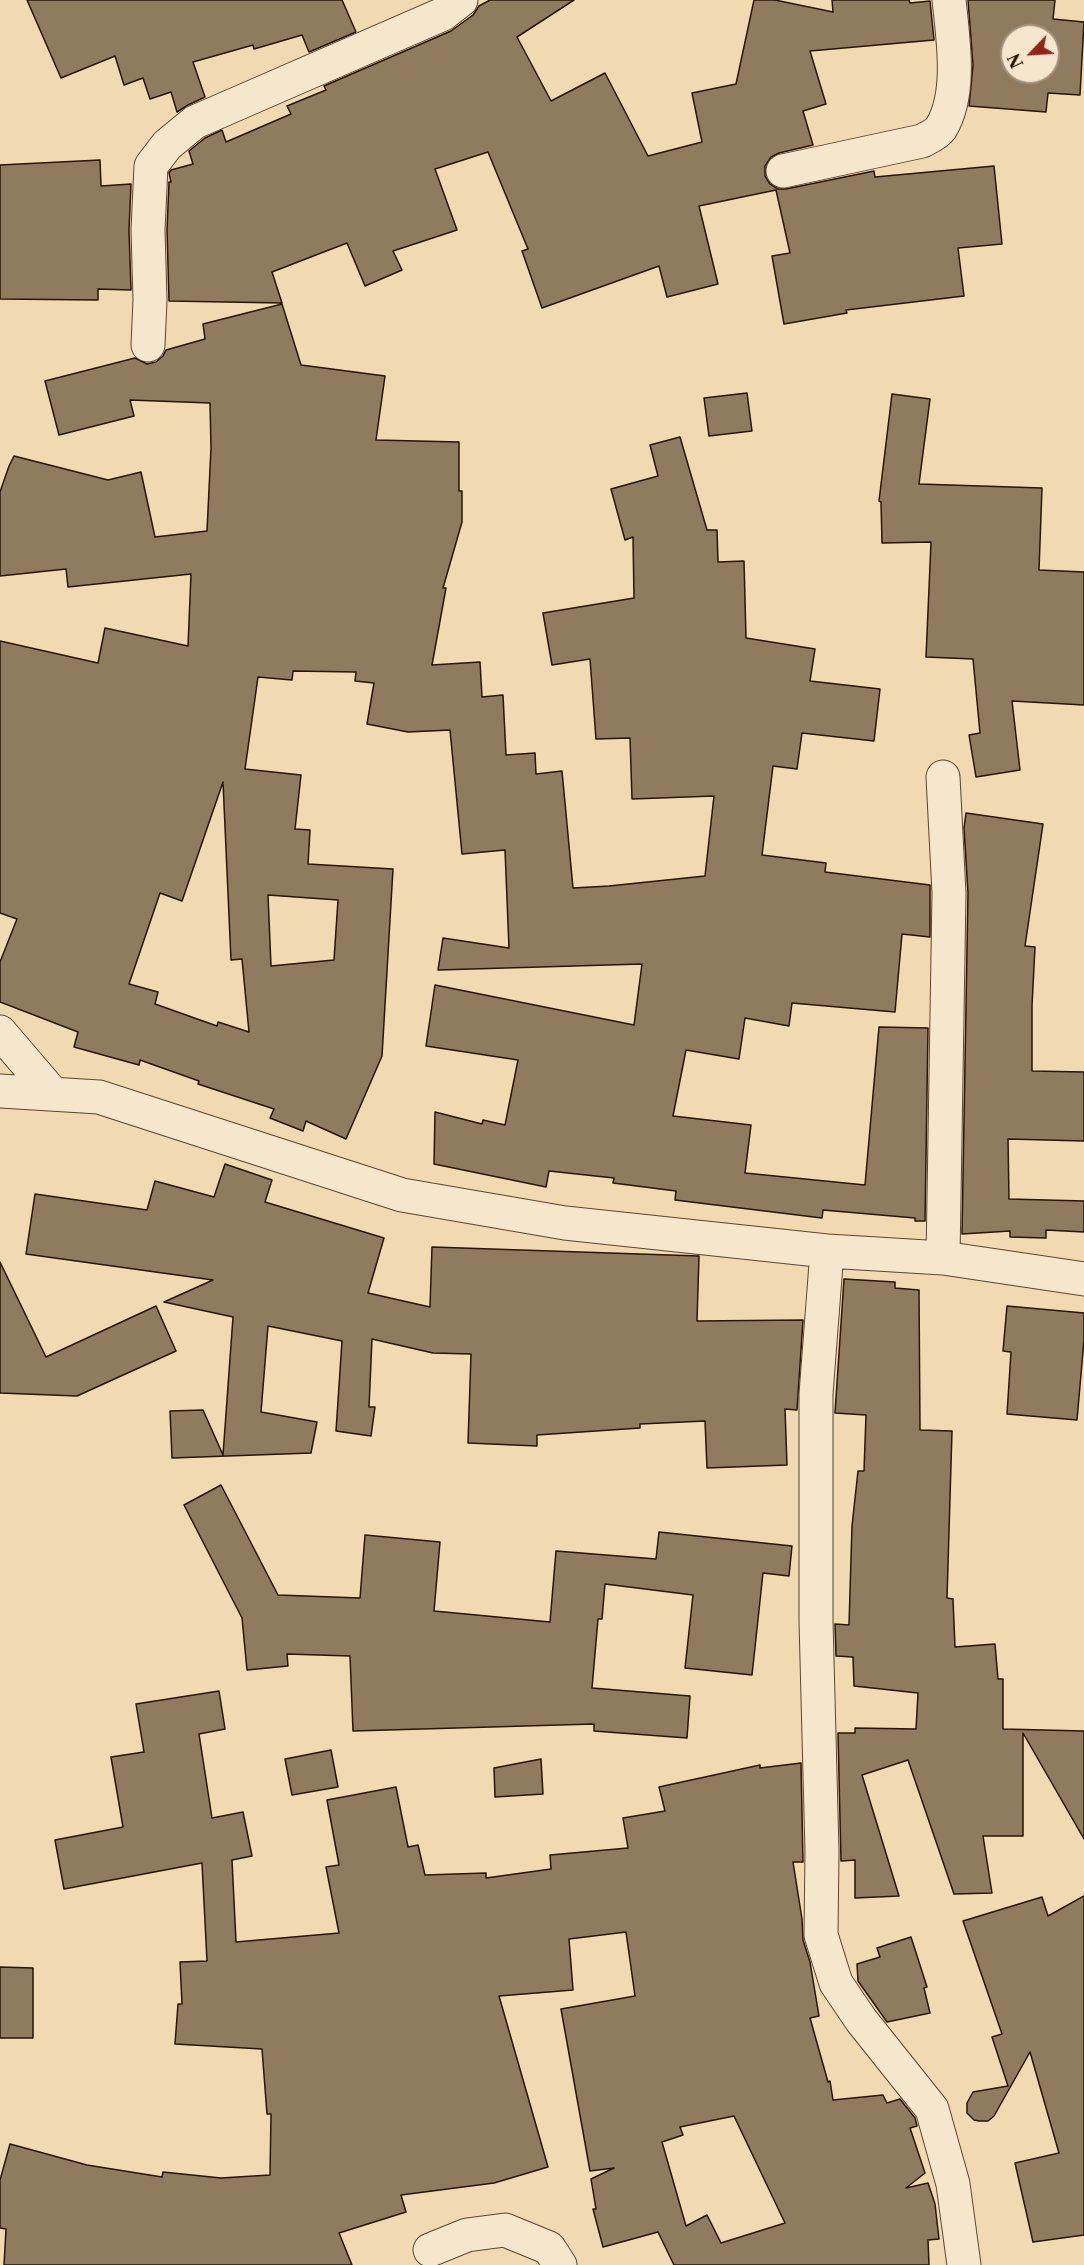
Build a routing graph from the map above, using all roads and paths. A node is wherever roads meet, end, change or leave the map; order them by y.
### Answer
1 (461, 0) edge
2 (949, 0) edge
3 (783, 171) dead end
4 (148, 345) dead end
5 (943, 777) dead end
6 (0, 1032) edge
7 (0, 1091) edge
8 (53, 1094) junction
9 (827, 1251) junction
10 (943, 1258) junction
11 (1084, 1279) edge
12 (430, 2250) dead end
13 (560, 2265) edge
14 (964, 2265) edge

1 - 4 street
2 - 3 street
5 - 10 street
6 - 8 street
7 - 8 street
8 - 9 street
9 - 10 street
9 - 14 street
10 - 11 street
12 - 13 street

